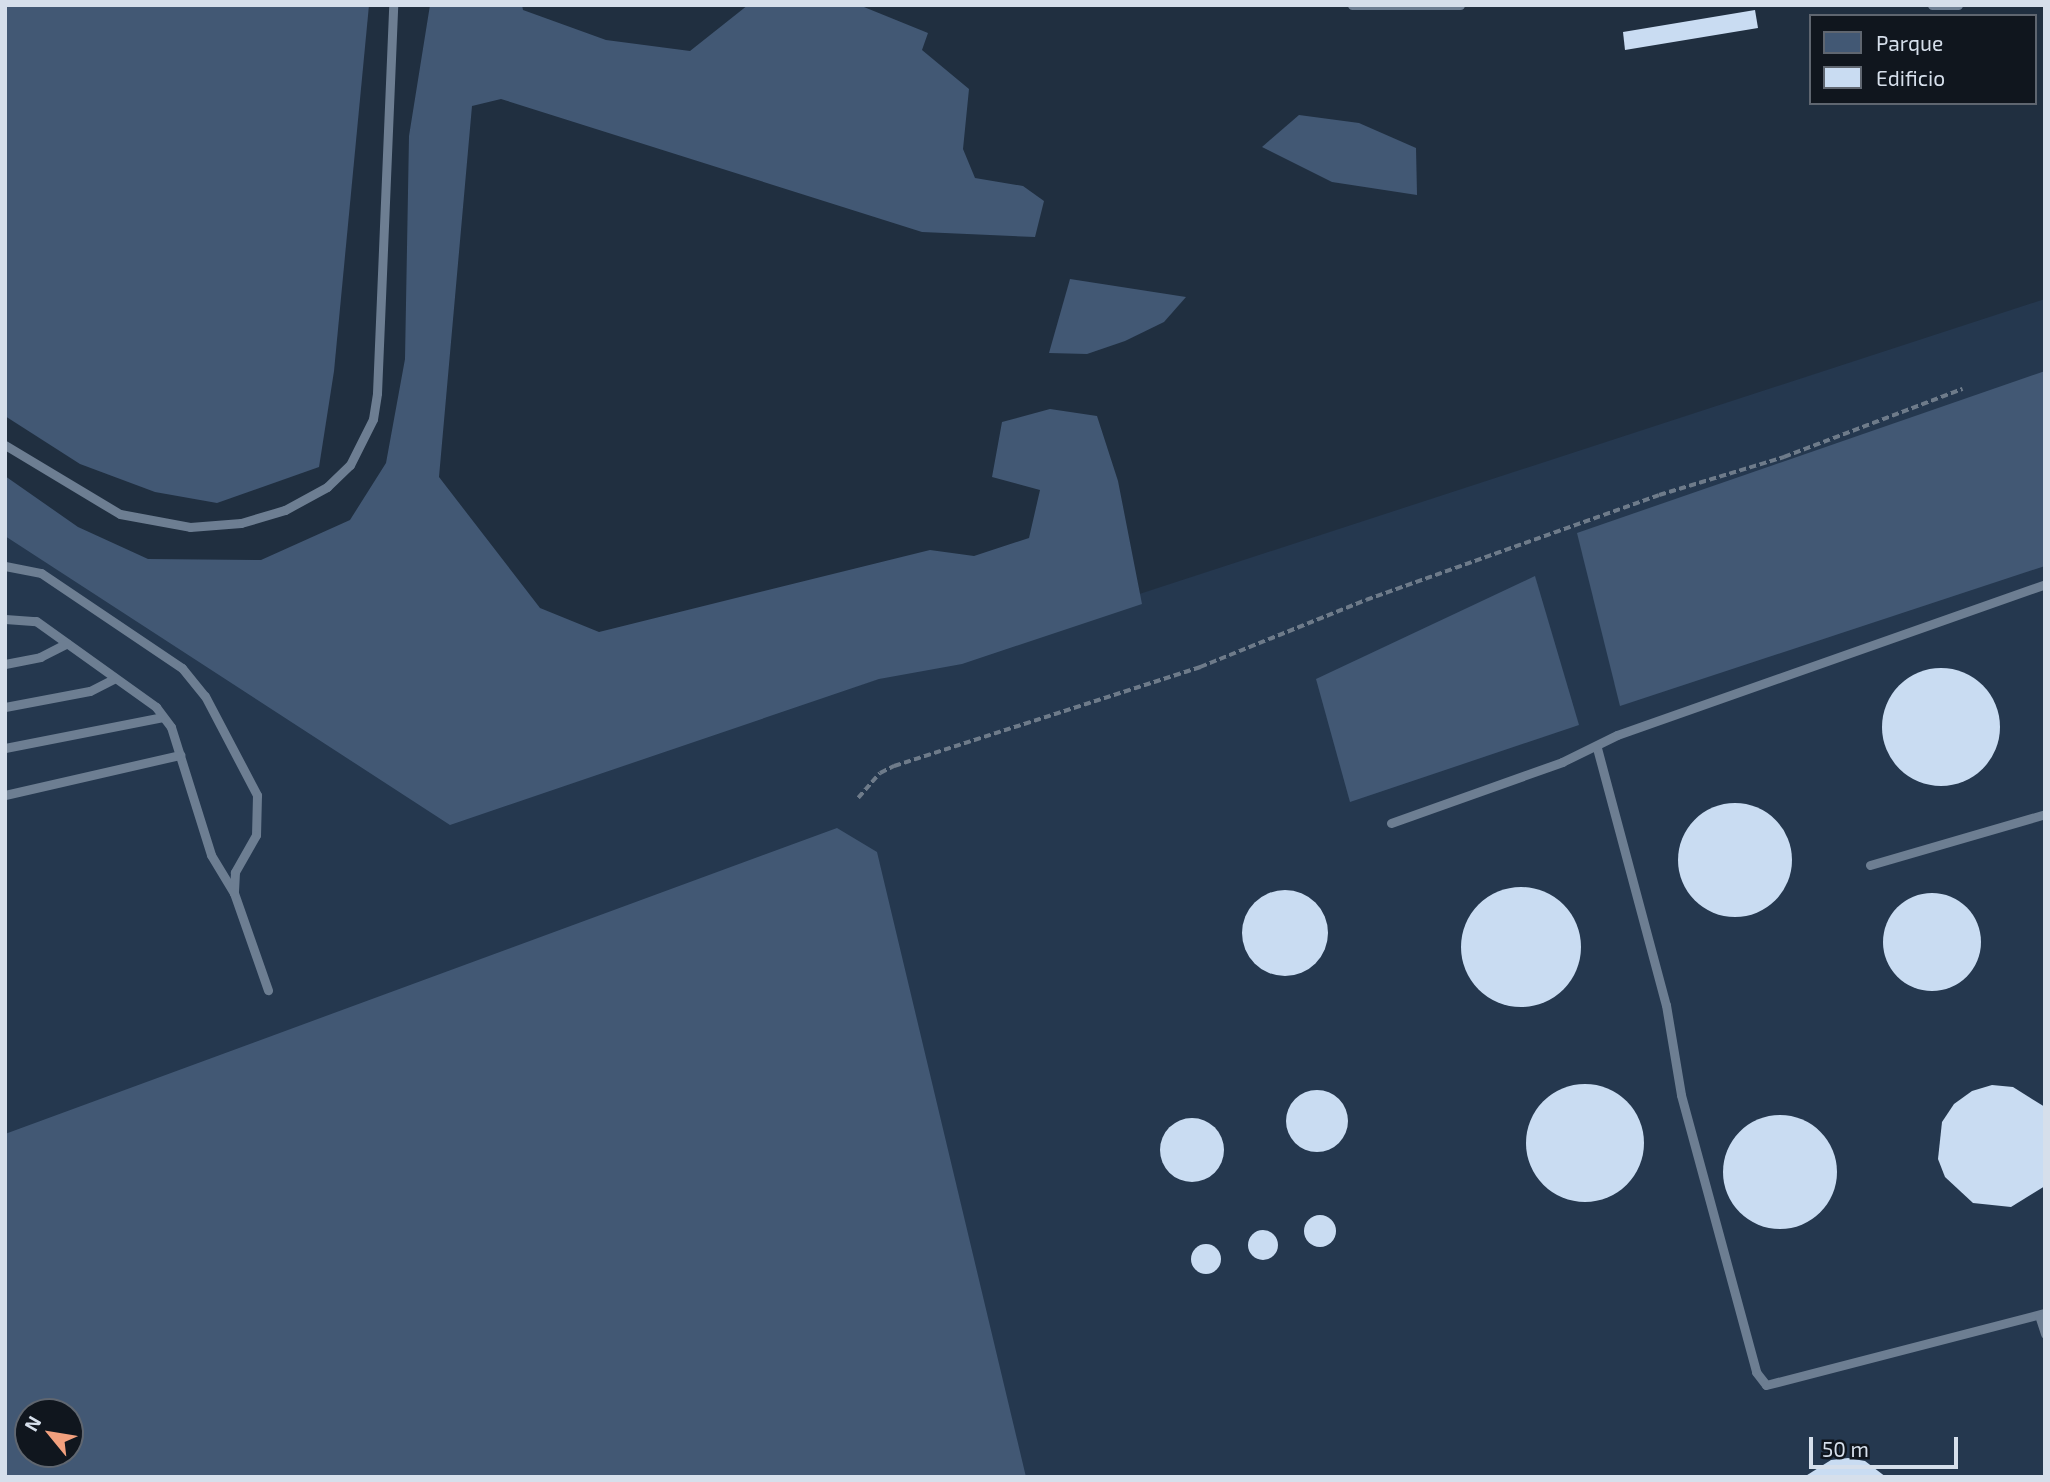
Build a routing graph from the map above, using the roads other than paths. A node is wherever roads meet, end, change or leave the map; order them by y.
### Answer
1 (393, 5) edge
2 (1352, 5) edge
3 (1460, 5) edge
4 (1932, 5) edge
5 (1958, 5) edge
6 (5, 444) edge
7 (5, 566) edge
8 (2045, 584) edge
9 (5, 619) edge
10 (67, 643) junction
11 (5, 664) edge
12 (115, 678) junction
13 (5, 707) edge
14 (163, 717) junction
15 (5, 748) edge
16 (1597, 748) junction
17 (180, 755) junction
18 (5, 795) edge
19 (2045, 814) edge
20 (1391, 823) dead end
21 (1870, 865) dead end
22 (233, 893) junction
23 (268, 990) dead end
24 (2042, 1314) edge
25 (2045, 1334) edge

1 - 6 lane
2 - 3 lane
4 - 5 lane
7 - 22 lane
8 - 16 lane
9 - 10 lane
10 - 11 lane
10 - 12 lane
12 - 13 lane
12 - 14 lane
14 - 15 lane
14 - 17 lane
16 - 20 lane
16 - 24 lane
17 - 18 lane
17 - 22 lane
19 - 21 lane
22 - 23 lane
24 - 25 lane

